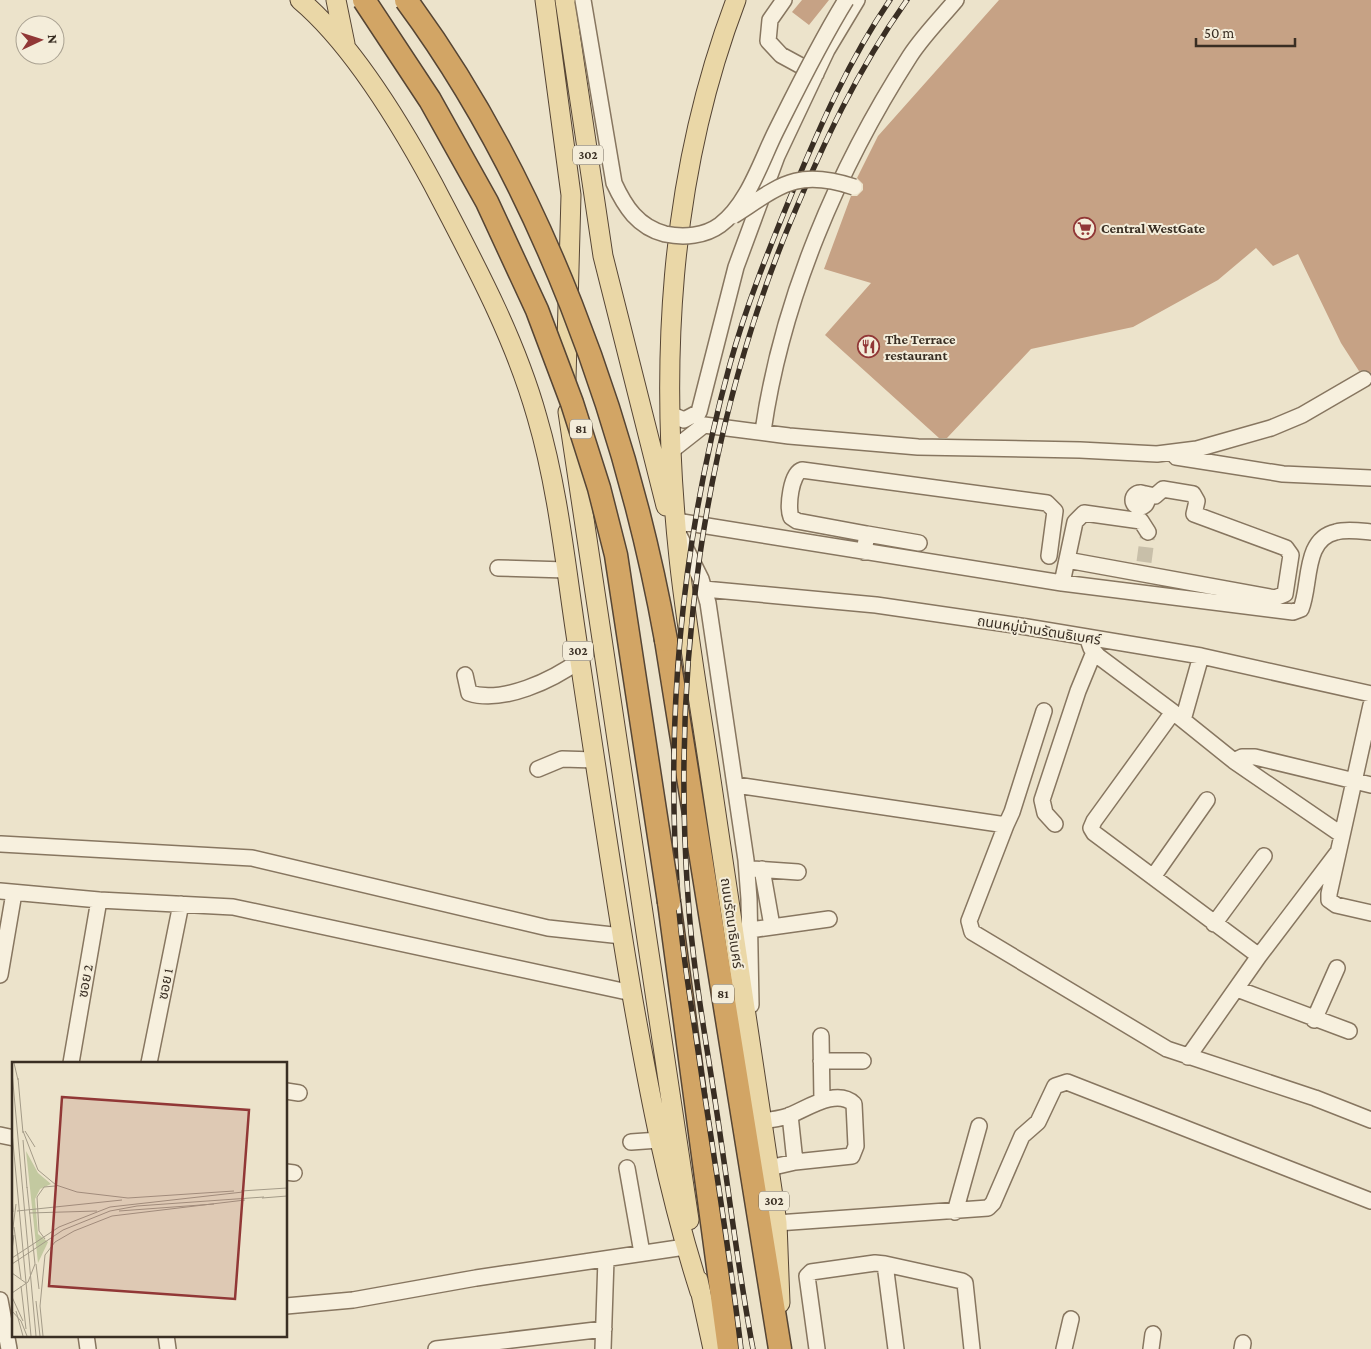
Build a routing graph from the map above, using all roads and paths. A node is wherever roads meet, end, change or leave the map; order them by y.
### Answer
1 (300, 0) edge
2 (336, 0) edge
3 (364, 0) edge
4 (406, 0) edge
5 (545, 0) edge
6 (565, 0) edge
7 (582, 0) edge
8 (728, 0) edge
9 (736, 0) edge
10 (784, 0) edge
11 (846, 0) edge
12 (858, 0) edge
13 (956, 0) edge
14 (723, 33) junction
15 (346, 50) junction
16 (816, 74) junction
17 (854, 187) dead end
18 (721, 224) junction
19 (1364, 379) dead end
20 (670, 414) junction
21 (763, 431) junction
22 (671, 451) junction
23 (1157, 454) junction
24 (1371, 478) edge
25 (1127, 519) junction
26 (676, 526) junction
27 (1148, 532) dead end
28 (1371, 532) edge
29 (867, 534) junction
30 (888, 538) junction
31 (919, 543) dead end
32 (864, 552) junction
33 (885, 556) junction
34 (1049, 556) dead end
35 (679, 557) junction
36 (1067, 560) junction
37 (498, 568) dead end
38 (566, 570) junction
39 (1062, 583) junction
40 (704, 589) junction
41 (1087, 638) junction
42 (1094, 652) junction
43 (1201, 656) junction
44 (580, 660) junction
45 (465, 675) dead end
46 (1371, 694) edge
47 (1371, 706) edge
48 (1044, 711) dead end
49 (1178, 716) junction
50 (595, 760) junction
51 (1234, 761) junction
52 (538, 769) dead end
53 (1355, 781) junction
54 (736, 785) junction
55 (1371, 785) edge
56 (1207, 800) dead end
57 (1055, 824) dead end
58 (1006, 825) junction
59 (1342, 835) junction
60 (1, 844) edge
61 (1338, 852) junction
62 (1264, 856) dead end
63 (747, 868) junction
64 (762, 869) junction
65 (798, 872) dead end
66 (1153, 877) junction
67 (7, 892) edge
68 (99, 900) junction
69 (181, 904) junction
70 (1371, 913) edge
71 (829, 919) dead end
72 (1214, 924) junction
73 (772, 926) junction
74 (750, 930) junction
75 (622, 936) junction
76 (1260, 956) junction
77 (1337, 968) dead end
78 (0, 975) edge
79 (1237, 989) junction
80 (632, 993) junction
81 (1314, 1020) junction
82 (1349, 1031) dead end
83 (821, 1036) dead end
84 (751, 1054) junction
85 (1188, 1057) junction
86 (863, 1060) dead end
87 (71, 1062) edge
88 (149, 1062) edge
89 (821, 1062) junction
90 (822, 1101) junction
91 (790, 1115) junction
92 (1370, 1115) edge
93 (761, 1121) junction
94 (979, 1126) dead end
95 (659, 1140) junction
96 (631, 1142) dead end
97 (795, 1162) junction
98 (627, 1168) dead end
99 (769, 1168) junction
100 (1371, 1201) edge
101 (955, 1212) junction
102 (777, 1223) junction
103 (685, 1247) junction
104 (642, 1253) junction
105 (606, 1259) junction
106 (885, 1264) junction
107 (700, 1292) junction
108 (0, 1300) edge
109 (288, 1306) edge
110 (1071, 1319) dead end
111 (604, 1329) junction
112 (86, 1336) edge
113 (166, 1336) edge
114 (9, 1349) edge
115 (88, 1349) edge
116 (168, 1349) edge
117 (436, 1349) edge
118 (603, 1349) edge
119 (714, 1349) edge
120 (729, 1349) edge
121 (781, 1349) edge
122 (817, 1349) edge
123 (896, 1349) edge
124 (972, 1349) edge
125 (1064, 1349) edge

1 - 15 main road, 302
2 - 15 main road
3 - 120 highway, 81, bridge
4 - 121 highway, 81, bridge
5 - 107 main road, bridge
6 - 35 main road, 302
7 - 18 street, bridge
8 - 14 main road
9 - 14 main road
10 - 16 street
11 - 18 street, bridge
12 - 16 street
13 - 21 street
14 - 20 main road
15 - 38 main road, 302
16 - 20 street
17 - 18 street, bridge
19 - 23 street
20 - 22 main road
21 - 22 street
21 - 23 street
22 - 26 main road
23 - 24 street
25 - 27 street
25 - 36 street
25 - 36 street
26 - 32 street
26 - 35 main road
26 - 40 street
28 - 39 street
29 - 30 street
29 - 32 street
29 - 34 street
30 - 31 street
30 - 33 street
32 - 33 street
33 - 39 street
35 - 84 main road, ถนนรัตนาธิเบศร์ / 302
36 - 39 street
37 - 38 street
38 - 44 main road, 302
40 - 41 street, ถนนหมู่บ้านรัตนธิเบศร์
40 - 54 street
41 - 42 street
41 - 43 street, ถนนหมู่บ้านรัตนธิเบศร์
42 - 49 street
42 - 57 street
43 - 46 street, ถนนหมู่บ้านรัตนธิเบศร์
43 - 49 street
44 - 45 street
44 - 50 main road, 302
47 - 53 street
48 - 58 street
49 - 51 street
49 - 66 street
50 - 52 street
50 - 75 main road, 302
51 - 53 street
51 - 59 street
53 - 55 street
53 - 59 street
54 - 58 street
54 - 63 street
56 - 66 street
58 - 85 street
59 - 61 street
60 - 75 street
61 - 70 street
61 - 76 street
62 - 72 street
63 - 64 street
63 - 74 street
64 - 65 street
64 - 73 street
66 - 72 street
67 - 68 street
67 - 78 street
68 - 69 street
68 - 87 street, ซอย 2
69 - 80 street
69 - 88 street, ซอย 1
71 - 73 street
72 - 76 street
73 - 74 street
74 - 84 street
75 - 80 main road, 302
76 - 79 street
77 - 81 street
79 - 81 street
79 - 85 street
80 - 95 main road, 302
81 - 82 street
83 - 89 street
84 - 93 main road, ถนนรัตนาธิเบศร์ / 302
85 - 92 street
86 - 89 street
89 - 90 street
90 - 91 street
90 - 97 street
91 - 93 street
91 - 97 street
93 - 99 main road, ถนนรัตนาธิเบศร์ / 302
94 - 101 street
95 - 96 street
95 - 103 main road, 302
97 - 99 street
98 - 104 street
99 - 102 main road, ถนนรัตนาธิเบศร์ / 302
100 - 101 street
101 - 102 street
102 - 121 main road, ถนนรัตนาธิเบศร์ / 302
103 - 104 street
103 - 107 main road, 302
104 - 105 street
105 - 109 street
105 - 111 street
106 - 122 street
106 - 123 street
106 - 124 street
107 - 119 main road, 302
108 - 114 street
110 - 125 street
111 - 117 street
111 - 118 street
112 - 115 street
113 - 116 street

